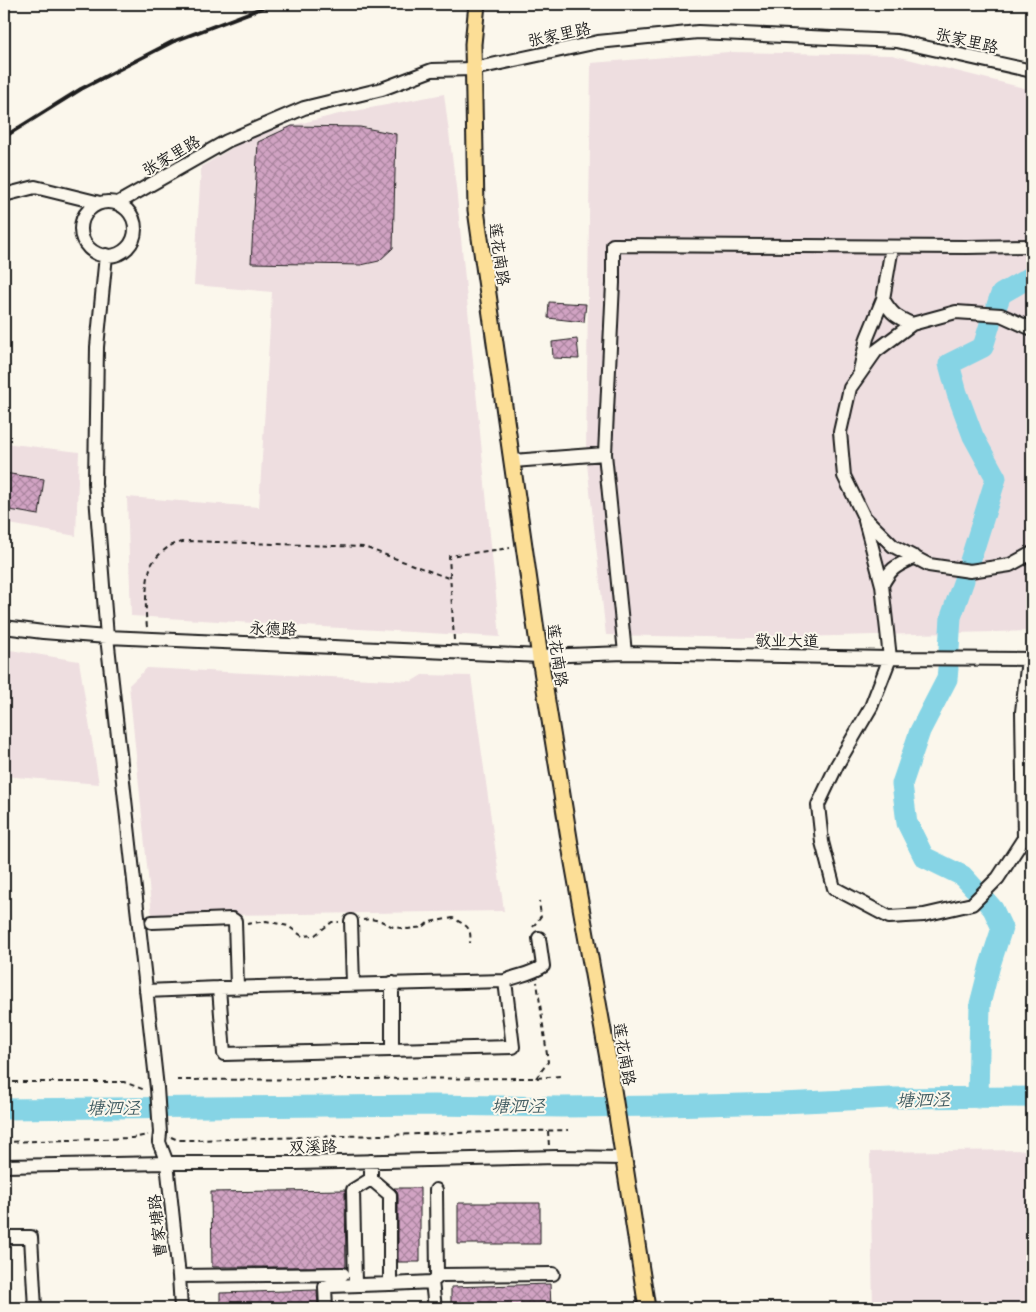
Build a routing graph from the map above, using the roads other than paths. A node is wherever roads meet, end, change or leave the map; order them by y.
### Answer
1 (477, 4) edge
2 (473, 69) junction
3 (1032, 71) edge
4 (4, 195) edge
5 (100, 203) junction
6 (118, 203) junction
7 (1032, 246) edge
8 (892, 247) junction
9 (106, 256) junction
10 (884, 299) junction
11 (912, 324) junction
12 (1032, 329) edge
13 (859, 375) junction
14 (605, 454) junction
15 (513, 461) junction
16 (864, 517) junction
17 (1032, 553) edge
18 (916, 557) junction
19 (882, 585) junction
20 (4, 626) edge
21 (107, 637) junction
22 (625, 653) junction
23 (540, 656) junction
24 (890, 658) junction
25 (1030, 659) edge
26 (351, 921) dead end
27 (152, 922) dead end
28 (534, 935) road end
29 (505, 981) junction
30 (353, 984) junction
31 (392, 984) junction
32 (237, 987) junction
33 (219, 988) junction
34 (146, 991) junction
35 (392, 1050) junction
36 (624, 1158) junction
37 (371, 1161) junction
38 (167, 1163) junction
39 (4, 1166) edge
40 (371, 1179) junction
41 (436, 1190) dead end
42 (4, 1237) edge
43 (343, 1274) dead end
44 (553, 1274) dead end
45 (179, 1276) junction
46 (435, 1279) junction
47 (390, 1284) junction
48 (355, 1285) junction
49 (35, 1308) edge
50 (181, 1308) edge
51 (326, 1308) edge
52 (435, 1308) edge
53 (647, 1308) edge

1 - 2 main road, 莲花南路
2 - 3 street, 张家里路
2 - 6 street, 张家里路
2 - 15 main road, 莲花南路
4 - 5 street
5 - 6 street
5 - 9 street
6 - 9 street
7 - 8 street
8 - 10 street
8 - 14 street
9 - 21 street, 曹家塘路
10 - 11 street
10 - 13 street
11 - 12 street
11 - 13 street
13 - 16 street
14 - 15 street
14 - 22 street
15 - 23 main road, 莲花南路
16 - 18 street
16 - 19 street
17 - 18 street
18 - 19 street
19 - 24 street
20 - 21 street, 永德路
21 - 23 street, 永德路
21 - 34 street, 曹家塘路
22 - 23 street, 敬业大道
22 - 24 street, 敬业大道
23 - 36 main road, 莲花南路
24 - 25 street, 敬业大道
24 - 25 street
26 - 30 street
27 - 32 street
28 - 29 street
29 - 31 street
29 - 35 street
30 - 31 street
30 - 32 street
31 - 35 street
32 - 33 street
33 - 34 street
33 - 35 street
34 - 38 street, 曹家塘路
36 - 37 street, 双溪路
36 - 53 main road, 莲花南路
37 - 38 street, 双溪路
37 - 40 street
38 - 39 street, 双溪路
38 - 45 street, 曹家塘路
40 - 47 street
40 - 48 street
41 - 46 street
42 - 49 street
43 - 45 street
44 - 46 street
45 - 50 street, 曹家塘路
46 - 47 street
46 - 52 street
47 - 48 street
48 - 51 street

